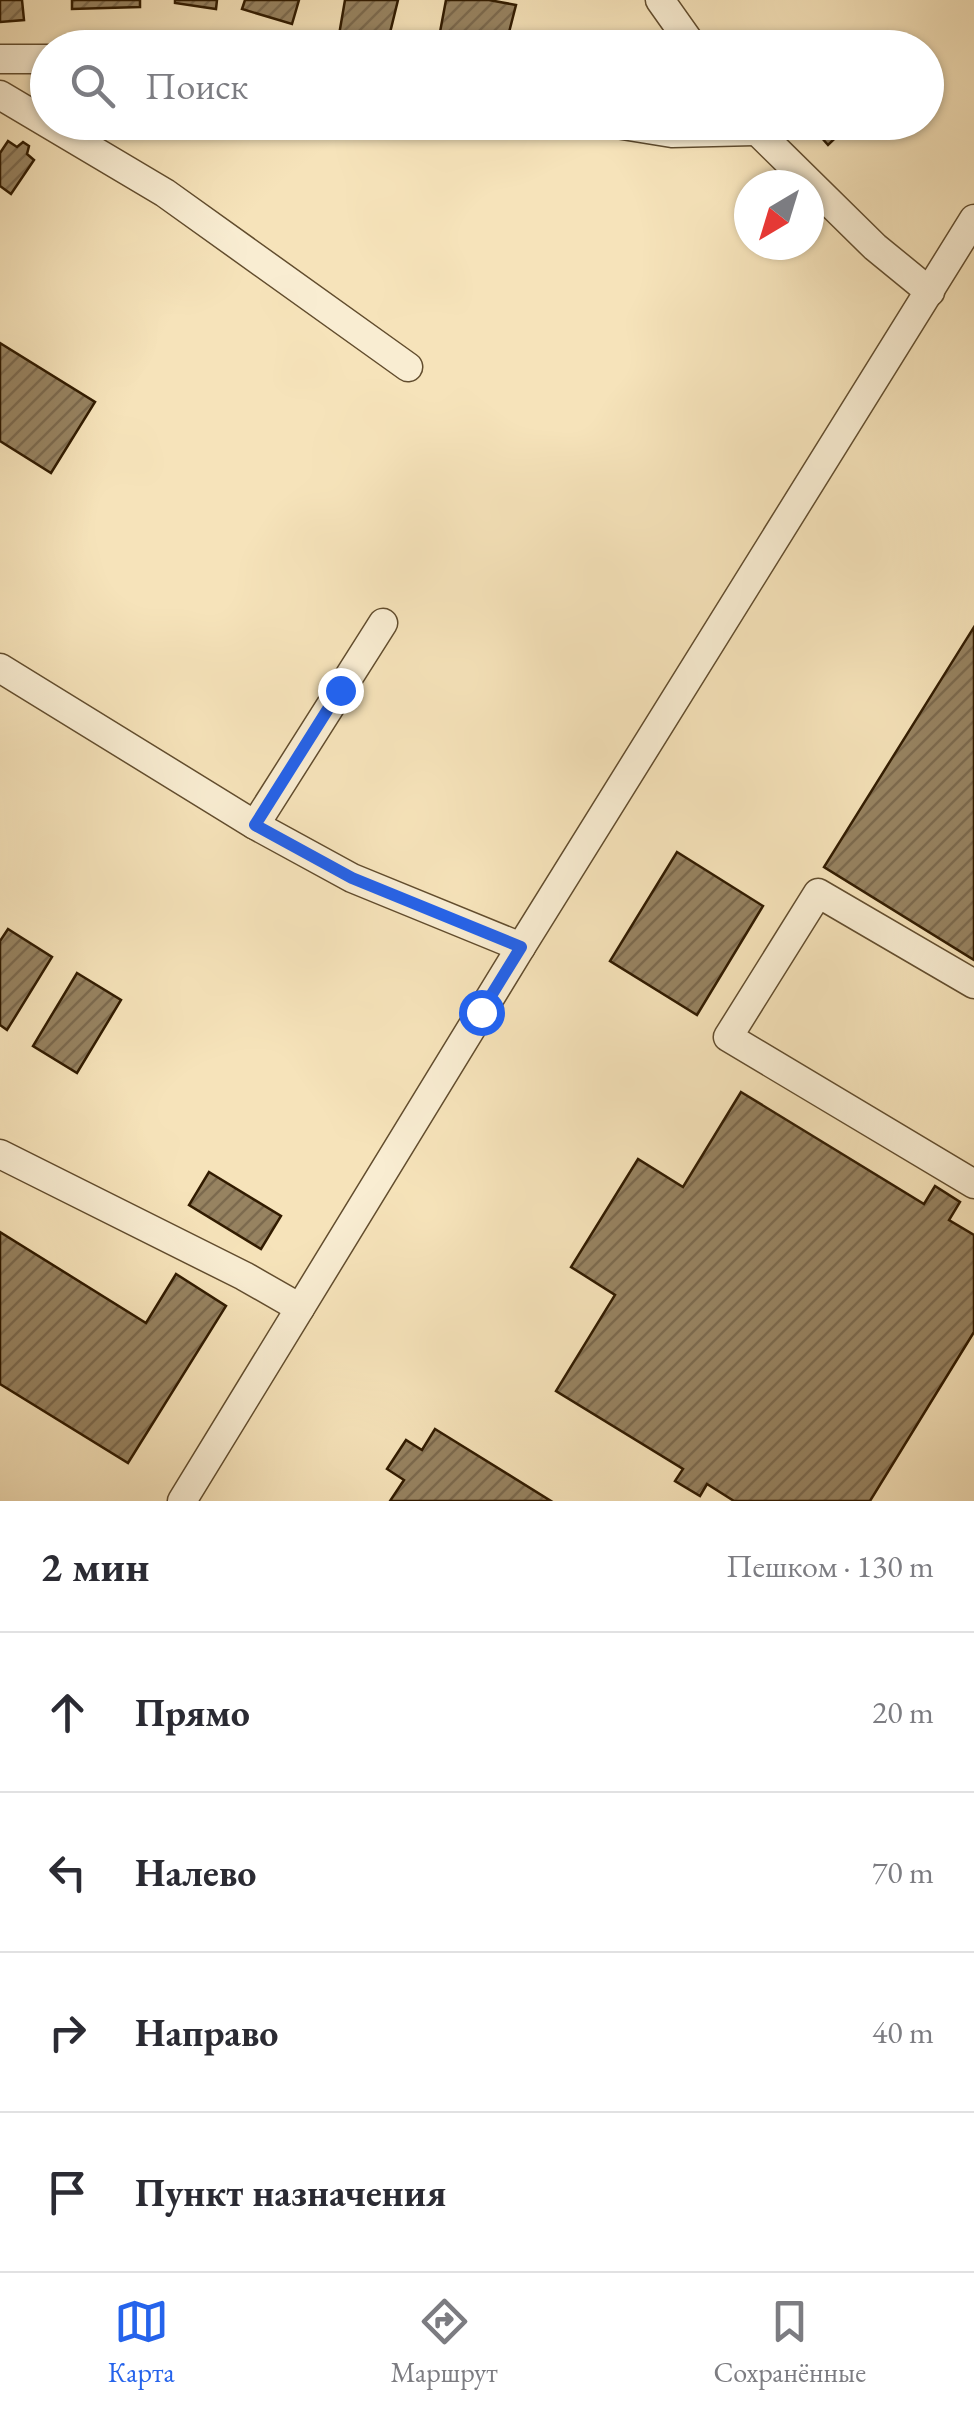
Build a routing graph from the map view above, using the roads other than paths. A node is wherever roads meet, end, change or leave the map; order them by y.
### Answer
1 (660, 0) edge
2 (681, 30) edge
3 (0, 59) edge
4 (30, 59) edge
5 (0, 95) edge
6 (30, 113) edge
7 (76, 140) edge
8 (764, 140) edge
9 (974, 220) edge
10 (930, 292) junction
11 (408, 367) dead end
12 (383, 623) dead end
13 (0, 668) edge
14 (255, 825) junction
15 (521, 947) junction
16 (974, 984) edge
17 (0, 1154) edge
18 (974, 1184) edge
19 (300, 1308) junction
20 (182, 1501) edge

1 - 2 street
3 - 4 street
5 - 6 street
7 - 11 street
8 - 10 street
9 - 10 street
10 - 15 street
12 - 14 street
13 - 14 street
14 - 15 street
15 - 19 street
16 - 18 street
17 - 19 street
19 - 20 street

